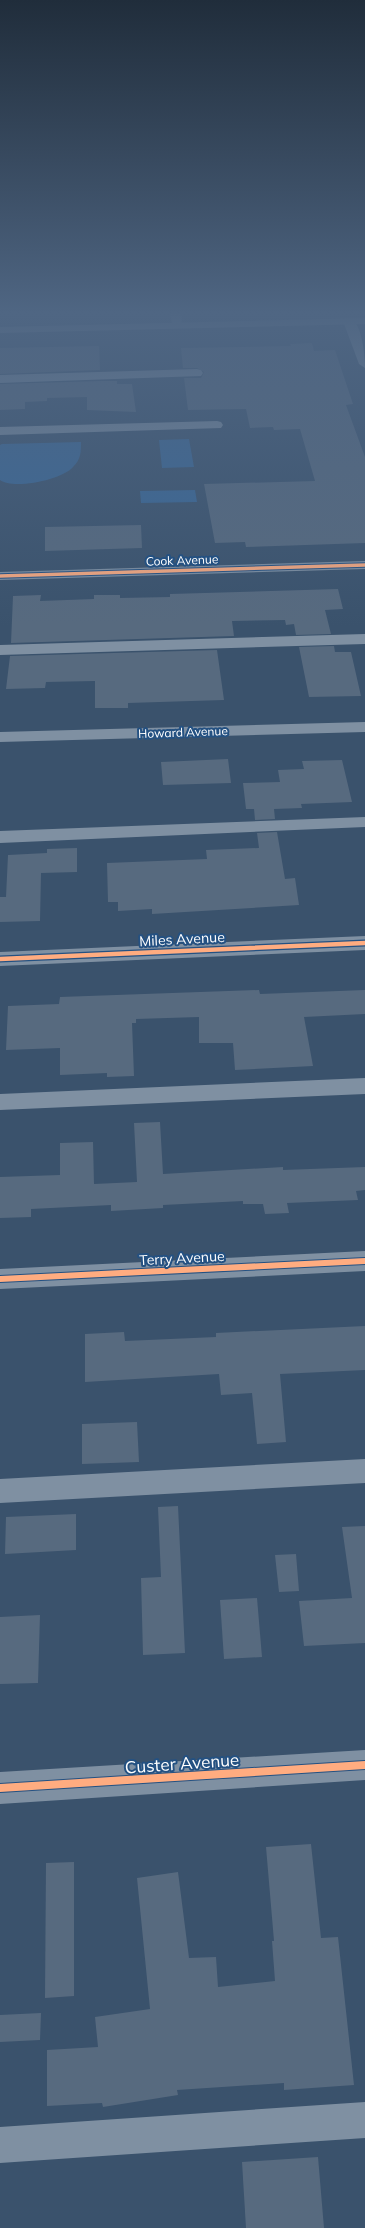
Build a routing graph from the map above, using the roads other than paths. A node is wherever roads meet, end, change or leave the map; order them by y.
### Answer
1 (217, 425) dead end
2 (0, 431) edge
3 (365, 564) edge
4 (0, 576) edge
5 (365, 638) edge
6 (0, 650) edge
7 (365, 727) edge
8 (0, 737) edge
9 (365, 822) edge
10 (0, 837) edge
11 (365, 944) edge
12 (0, 959) edge
13 (365, 1086) edge
14 (0, 1102) edge
15 (365, 1261) edge
16 (0, 1280) edge
17 (365, 1471) edge
18 (0, 1491) edge
19 (365, 1765) edge
20 (0, 1788) edge
21 (365, 2120) edge
22 (0, 2144) edge

1 - 2 street
3 - 4 street, Cook Avenue
5 - 6 street
7 - 8 street, Howard Avenue
9 - 10 street
11 - 12 street, Miles Avenue
13 - 14 street
15 - 16 street, Terry Avenue
17 - 18 street
19 - 20 street, Custer Avenue
21 - 22 street

